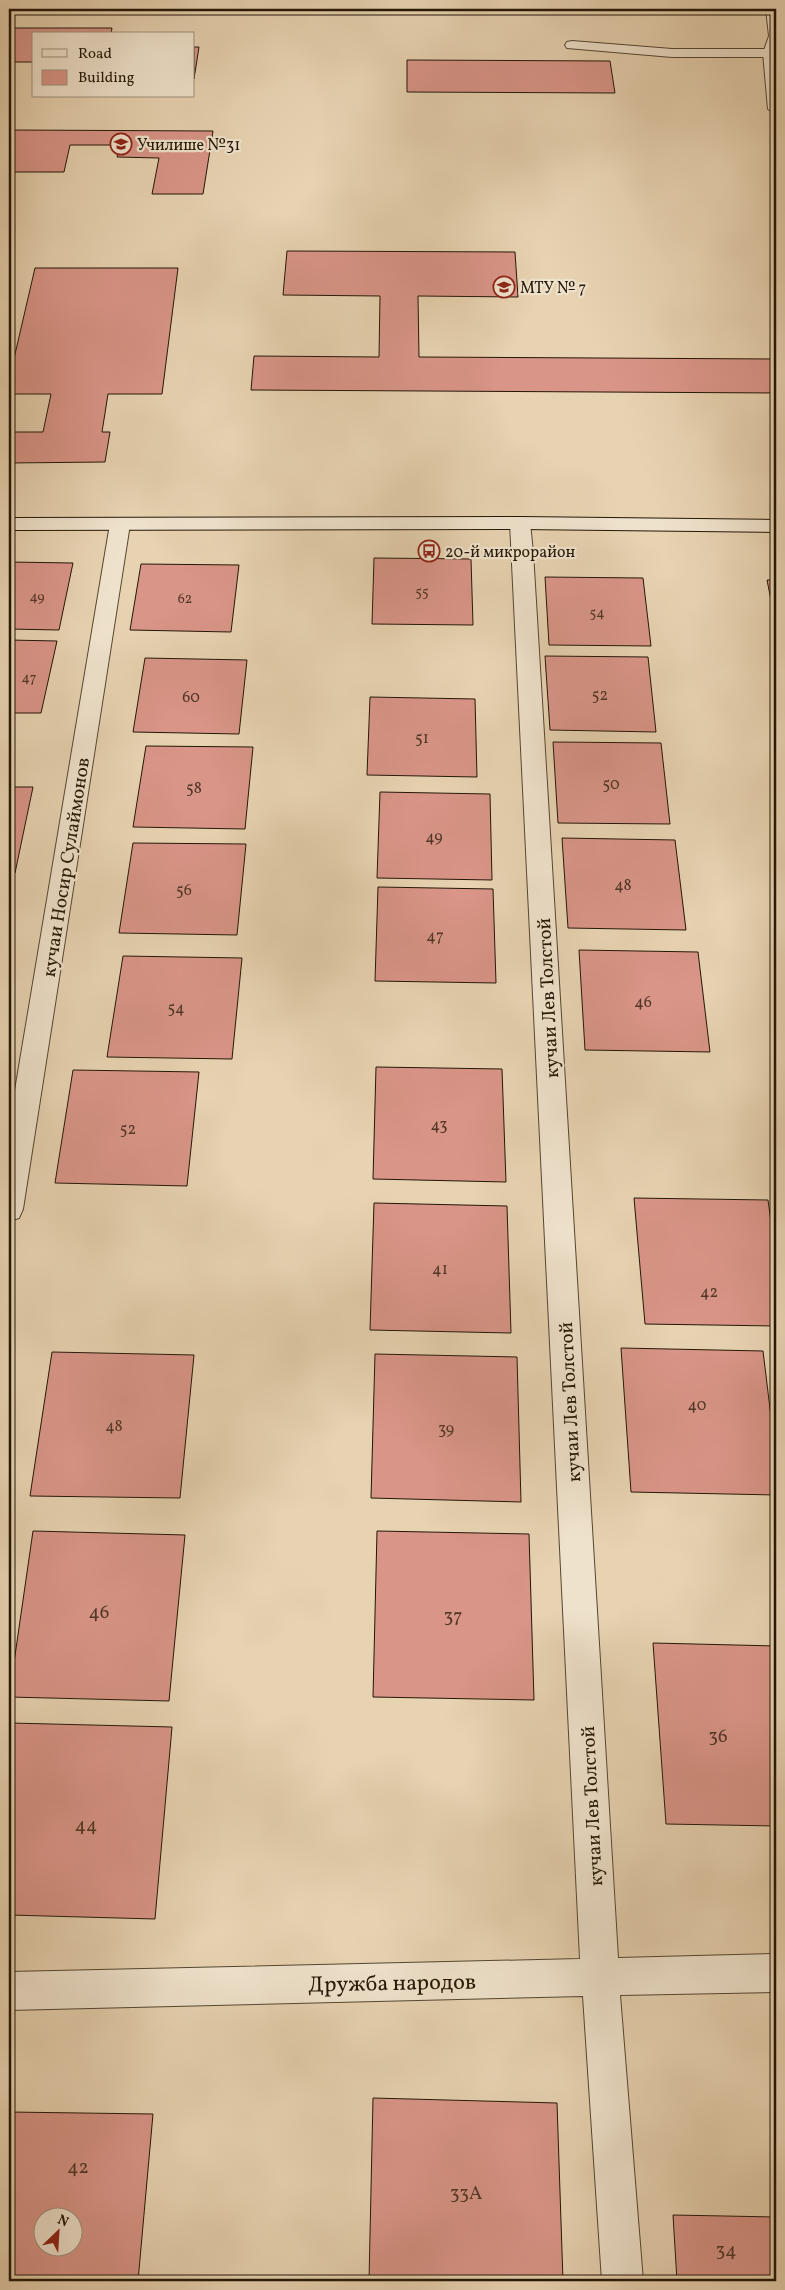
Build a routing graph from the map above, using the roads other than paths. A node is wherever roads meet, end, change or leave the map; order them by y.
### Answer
1 (773, 9) edge
2 (572, 45) dead end
3 (770, 54) junction
4 (776, 109) edge
5 (520, 522) junction
6 (9, 524) edge
7 (120, 524) junction
8 (776, 526) edge
9 (9, 1209) edge
10 (776, 1973) edge
11 (600, 1977) junction
12 (9, 1991) edge
13 (623, 2281) edge

1 - 3 street
2 - 3 street
3 - 4 street
5 - 7 street
5 - 8 street
5 - 11 street, кучаи Лев Толстой
6 - 7 street
7 - 9 street, кучаи Носир Сулаймонов
10 - 11 street, Дружба народов
11 - 12 street, Дружба народов
11 - 13 street, кучаи Лев Толстой

